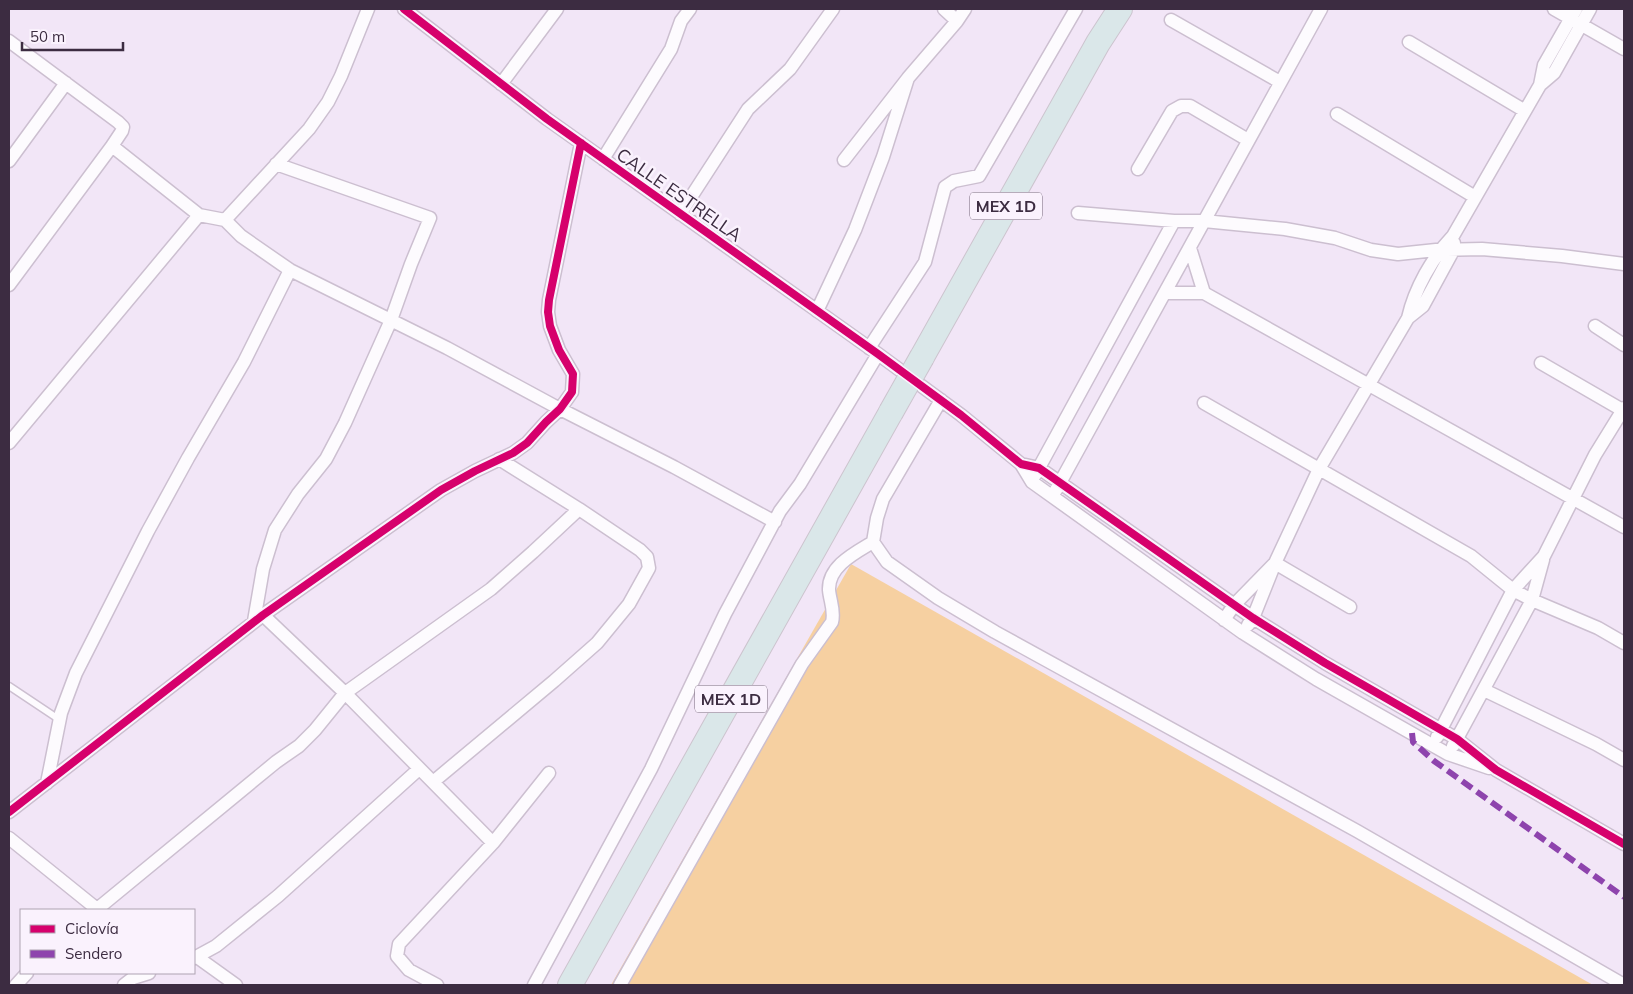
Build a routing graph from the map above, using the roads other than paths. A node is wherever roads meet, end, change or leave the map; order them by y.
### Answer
1 (368, 9) edge
2 (557, 9) edge
3 (690, 9) edge
4 (833, 9) edge
5 (944, 9) edge
6 (965, 9) edge
7 (1076, 9) edge
8 (1120, 9) edge
9 (1321, 9) edge
10 (1554, 9) edge
11 (1590, 9) edge
12 (412, 11) edge
13 (1576, 17) edge
14 (1171, 20) dead end
15 (957, 21) junction
16 (9, 41) edge
17 (1409, 42) dead end
18 (1624, 49) edge
19 (908, 78) junction
20 (1280, 82) junction
21 (66, 83) junction
22 (501, 84) junction
23 (1525, 111) junction
24 (1338, 114) dead end
25 (1248, 140) junction
26 (581, 143) junction
27 (112, 146) junction
28 (603, 159) junction
29 (844, 160) dead end
30 (9, 161) edge
31 (276, 164) junction
32 (1138, 169) dead end
33 (1476, 197) junction
34 (1078, 213) dead end
35 (680, 214) junction
36 (199, 215) junction
37 (225, 220) junction
38 (1204, 220) junction
39 (1174, 221) junction
40 (1453, 236) junction
41 (1190, 248) junction
42 (1440, 250) junction
43 (1454, 250) junction
44 (1624, 264) edge
45 (290, 270) junction
46 (9, 284) edge
47 (1204, 293) junction
48 (1164, 294) junction
49 (817, 311) junction
50 (1408, 318) junction
51 (391, 320) junction
52 (1595, 326) dead end
53 (1624, 344) edge
54 (874, 351) junction
55 (1542, 363) dead end
56 (1369, 385) junction
57 (941, 400) junction
58 (1204, 403) dead end
59 (560, 409) junction
60 (1624, 409) edge
61 (9, 443) edge
62 (498, 459) junction
63 (1021, 464) junction
64 (1039, 468) junction
65 (1319, 469) junction
66 (1032, 482) junction
67 (1061, 483) junction
68 (1052, 496) junction
69 (1573, 498) junction
70 (579, 509) junction
71 (775, 522) junction
72 (1624, 527) edge
73 (873, 542) junction
74 (1544, 556) junction
75 (1275, 562) junction
76 (1513, 590) junction
77 (1532, 600) junction
78 (1234, 605) junction
79 (1350, 607) dead end
80 (259, 618) junction
81 (1253, 618) junction
82 (1224, 620) junction
83 (1243, 634) junction
84 (1624, 643) edge
85 (1325, 663) junction
86 (1316, 679) junction
87 (9, 686) edge
88 (1484, 690) junction
89 (345, 693) junction
90 (60, 720) junction
91 (1441, 729) junction
92 (1457, 739) junction
93 (1432, 745) junction
94 (1448, 754) junction
95 (1624, 760) edge
96 (419, 769) junction
97 (1496, 770) junction
98 (549, 773) dead end
99 (433, 782) junction
100 (47, 783) junction
101 (9, 812) edge
102 (9, 838) edge
103 (493, 843) junction
104 (1624, 844) edge
105 (96, 909) edge
106 (98, 909) edge
107 (195, 958) edge
108 (26, 974) edge
109 (147, 974) edge
110 (16, 985) edge
111 (124, 985) edge
112 (236, 985) edge
113 (437, 985) edge
114 (534, 985) edge
115 (570, 985) edge
116 (620, 985) edge
117 (1624, 985) edge

1 - 31 street
2 - 22 street
3 - 28 street
4 - 35 street
5 - 15 street
6 - 15 street
7 - 54 street
8 - 115 highway, MEX 1D, bridge
9 - 20 street
10 - 13 street
11 - 13 street
12 - 22 street, CALLE ESTRELLA
13 - 18 street
13 - 23 street
14 - 20 street
15 - 19 street
16 - 21 street
17 - 23 street
19 - 29 street
19 - 49 street
20 - 25 street
21 - 27 street
21 - 30 street
22 - 26 street, CALLE ESTRELLA
23 - 33 street
24 - 33 street
25 - 32 street
25 - 38 street
26 - 28 street, CALLE ESTRELLA
26 - 59 street
27 - 36 street
27 - 46 street
28 - 35 street, CALLE ESTRELLA
31 - 37 street
31 - 51 street
33 - 40 street
34 - 39 street
35 - 49 street, CALLE ESTRELLA
36 - 37 street
36 - 61 street
37 - 45 street
38 - 39 street
38 - 41 street
38 - 42 street
39 - 64 street
40 - 42 street
40 - 43 street
41 - 47 street
41 - 48 street
42 - 43 street
42 - 50 street
43 - 44 street
43 - 50 street
45 - 51 street
45 - 90 street
47 - 48 street
47 - 56 street
48 - 67 street
49 - 54 street, CALLE ESTRELLA
50 - 56 street
51 - 59 street
51 - 80 street
52 - 53 street
54 - 57 street, CALLE ESTRELLA
54 - 71 street
55 - 60 street
56 - 65 street
56 - 69 street
57 - 63 street, CALLE ESTRELLA
57 - 73 street
58 - 65 street
59 - 62 street
59 - 71 street
60 - 69 street
62 - 70 street
62 - 80 street
63 - 64 street
63 - 66 street
64 - 66 street
64 - 67 street
65 - 75 street
65 - 76 street
66 - 68 street
67 - 68 street
67 - 78 street
68 - 82 street
69 - 72 street
69 - 74 street
70 - 89 street
70 - 99 street
71 - 114 street
73 - 116 street
73 - 117 street
74 - 76 street
74 - 77 street
75 - 78 street
75 - 79 street
75 - 81 street
76 - 77 street
76 - 91 street
77 - 84 street
77 - 88 street
78 - 81 street
78 - 82 street
80 - 89 street
80 - 100 street
81 - 83 street
81 - 85 street
82 - 83 street
83 - 86 street
85 - 86 street
85 - 91 street
86 - 93 street
87 - 90 lane
88 - 92 street
88 - 95 street
89 - 96 street
89 - 106 street
90 - 100 street
91 - 92 street
91 - 93 street
92 - 94 street
92 - 97 street
93 - 94 street
94 - 97 street
96 - 99 street
96 - 107 street
97 - 104 street
98 - 103 street
99 - 103 street
100 - 101 street
102 - 105 street
103 - 113 street
107 - 112 street
108 - 110 street
109 - 111 street

